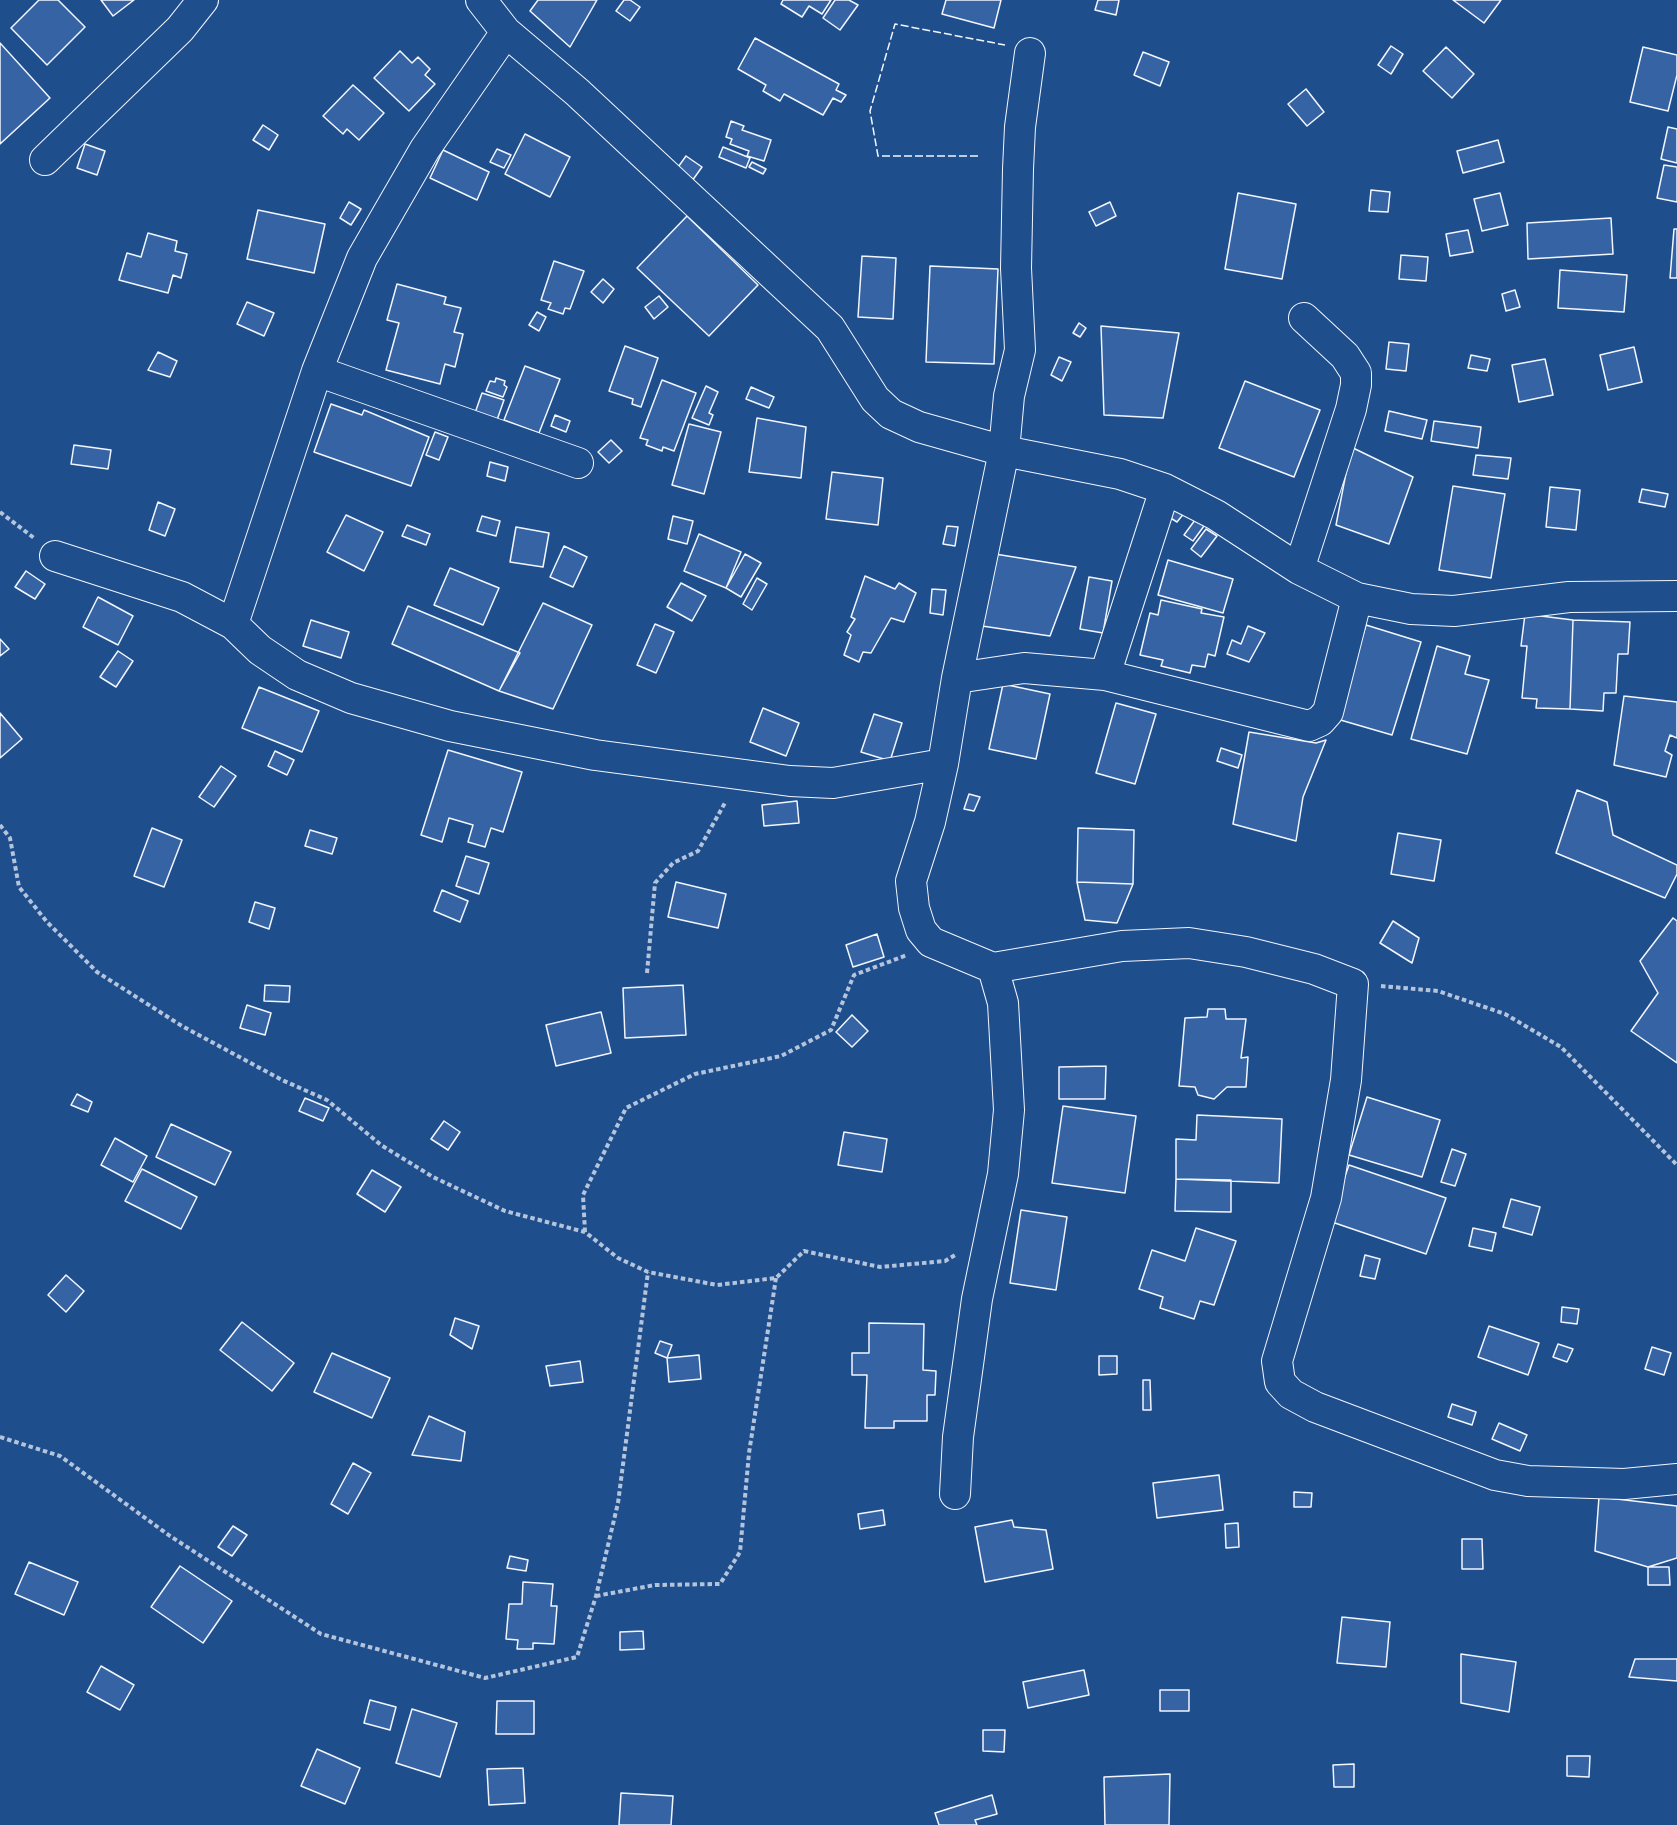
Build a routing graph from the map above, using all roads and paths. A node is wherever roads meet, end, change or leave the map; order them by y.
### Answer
1 (203, 0) edge
2 (481, 0) edge
3 (506, 32) junction
4 (1030, 53) dead end
5 (45, 160) dead end
6 (1304, 318) dead end
7 (317, 371) junction
8 (1004, 451) junction
9 (578, 463) dead end
10 (1165, 489) junction
11 (0, 512) edge
12 (55, 556) joint
13 (1299, 570) junction
14 (1677, 596) edge
15 (1357, 598) junction
16 (233, 624) junction
17 (1105, 675) junction
18 (957, 678) junction
19 (943, 764) junction
20 (741, 776) junction
21 (0, 825) edge
22 (931, 942) junction
23 (993, 968) junction
24 (647, 974) dead end
25 (1353, 984) junction
26 (1677, 1165) edge
27 (585, 1232) junction
28 (992, 1233) junction
29 (648, 1272) junction
30 (776, 1278) junction
31 (0, 1437) edge
32 (1677, 1479) edge
33 (955, 1494) dead end
34 (596, 1596) junction

1 - 5 street
2 - 3 street
3 - 7 street
3 - 8 street
4 - 8 street
6 - 13 street
7 - 9 street
7 - 16 street
8 - 10 street
8 - 18 street
10 - 13 street
10 - 17 street
11 - 12 path
12 - 16 street
13 - 15 street
14 - 15 street
15 - 17 street
16 - 20 street
17 - 18 street
18 - 19 street
19 - 20 street
19 - 22 street
20 - 24 path
21 - 27 path
22 - 23 street
22 - 27 path
23 - 25 street
23 - 28 street
25 - 26 path
25 - 32 street
27 - 29 path
28 - 30 path
28 - 33 street
29 - 30 path
29 - 34 path
30 - 34 path
31 - 34 path

